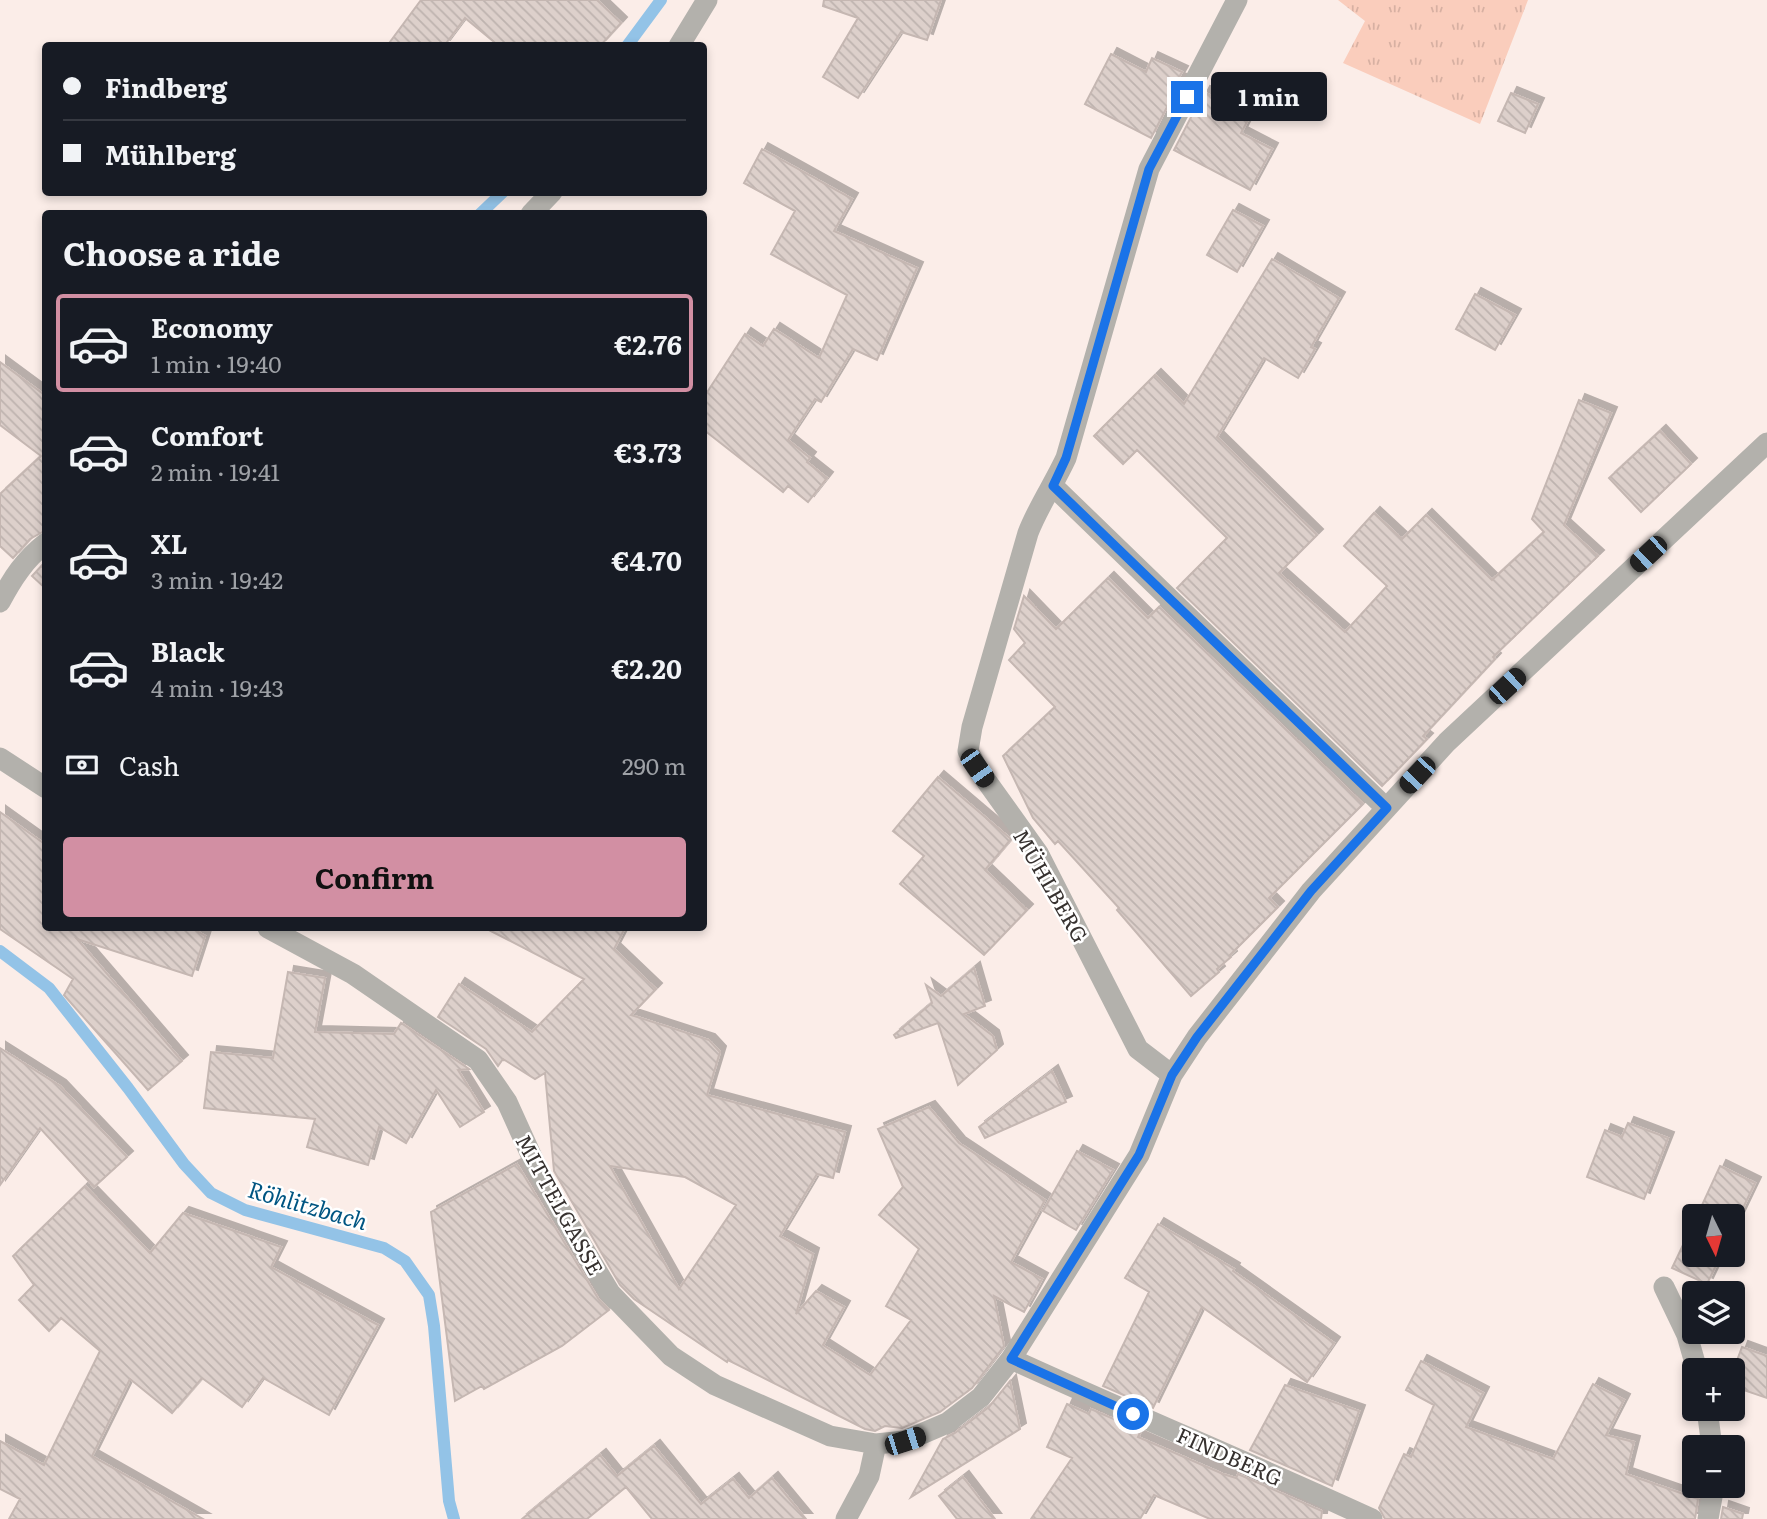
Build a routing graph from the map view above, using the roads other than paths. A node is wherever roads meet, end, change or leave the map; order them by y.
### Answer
1 (708, 0) edge
2 (1237, 0) edge
3 (681, 42) edge
4 (548, 196) edge
5 (535, 210) edge
6 (1767, 443) edge
7 (1053, 486) junction
8 (42, 546) edge
9 (0, 602) edge
10 (0, 758) edge
11 (42, 785) edge
12 (1387, 808) junction
13 (274, 931) edge
14 (1172, 1075) junction
15 (1664, 1287) dead end
16 (1694, 1358) edge
17 (1011, 1359) junction
18 (876, 1444) junction
19 (1712, 1498) edge
20 (846, 1519) edge
21 (1372, 1519) edge
22 (1708, 1519) edge

1 - 3 street
2 - 7 street, MÜHLBERG
4 - 5 street
6 - 12 street
7 - 12 street
7 - 14 street, MÜHLBERG
8 - 9 street
10 - 11 street
12 - 14 street
13 - 18 street, MITTELGASSE
14 - 17 street
15 - 16 street
17 - 18 street
17 - 21 street, FINDBERG
18 - 20 street
19 - 22 street

